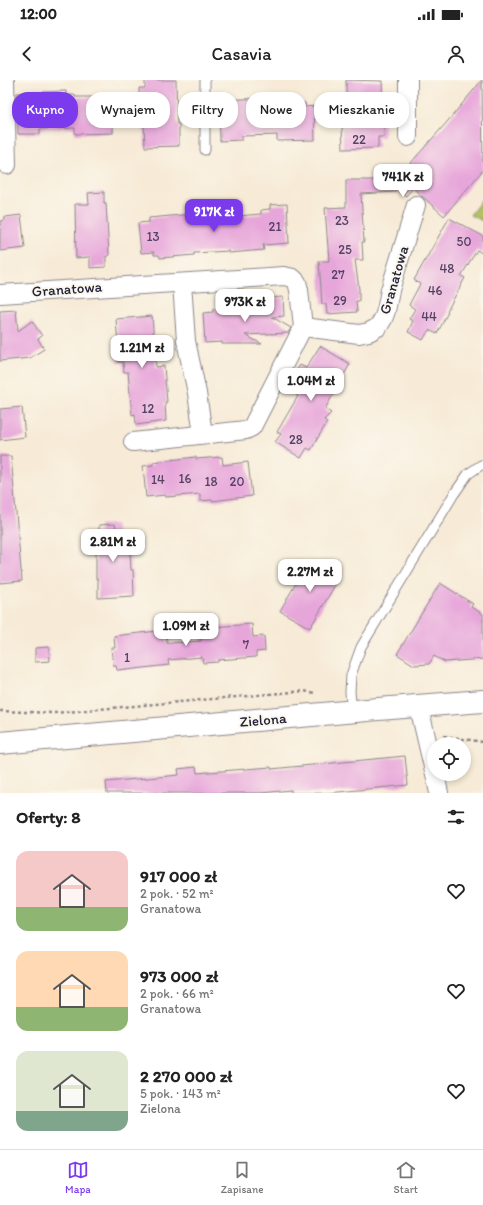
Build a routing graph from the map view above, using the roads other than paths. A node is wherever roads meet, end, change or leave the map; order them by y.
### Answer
1 (5, 80) edge
2 (205, 80) edge
3 (408, 80) edge
4 (408, 137) dead end
5 (205, 150) dead end
6 (7, 165) dead end
7 (416, 205) dead end
8 (182, 283) junction
9 (0, 294) edge
10 (303, 327) junction
11 (203, 434) junction
12 (133, 442) dead end
13 (483, 466) edge
14 (483, 701) edge
15 (351, 702) junction
16 (419, 707) junction
17 (0, 732) edge
18 (44, 740) junction
19 (427, 741) edge
20 (0, 743) edge
21 (436, 781) edge
22 (437, 792) edge

1 - 6 street
2 - 5 lane
3 - 4 street
7 - 10 street, Granatowa
8 - 9 street, Granatowa
8 - 10 street, Granatowa
8 - 11 street
10 - 11 street
11 - 12 street
13 - 15 lane
14 - 16 street, Zielona
15 - 16 street, Zielona
15 - 18 street, Zielona
16 - 19 street
17 - 18 street, Zielona
18 - 20 street, Zielona
21 - 22 street

